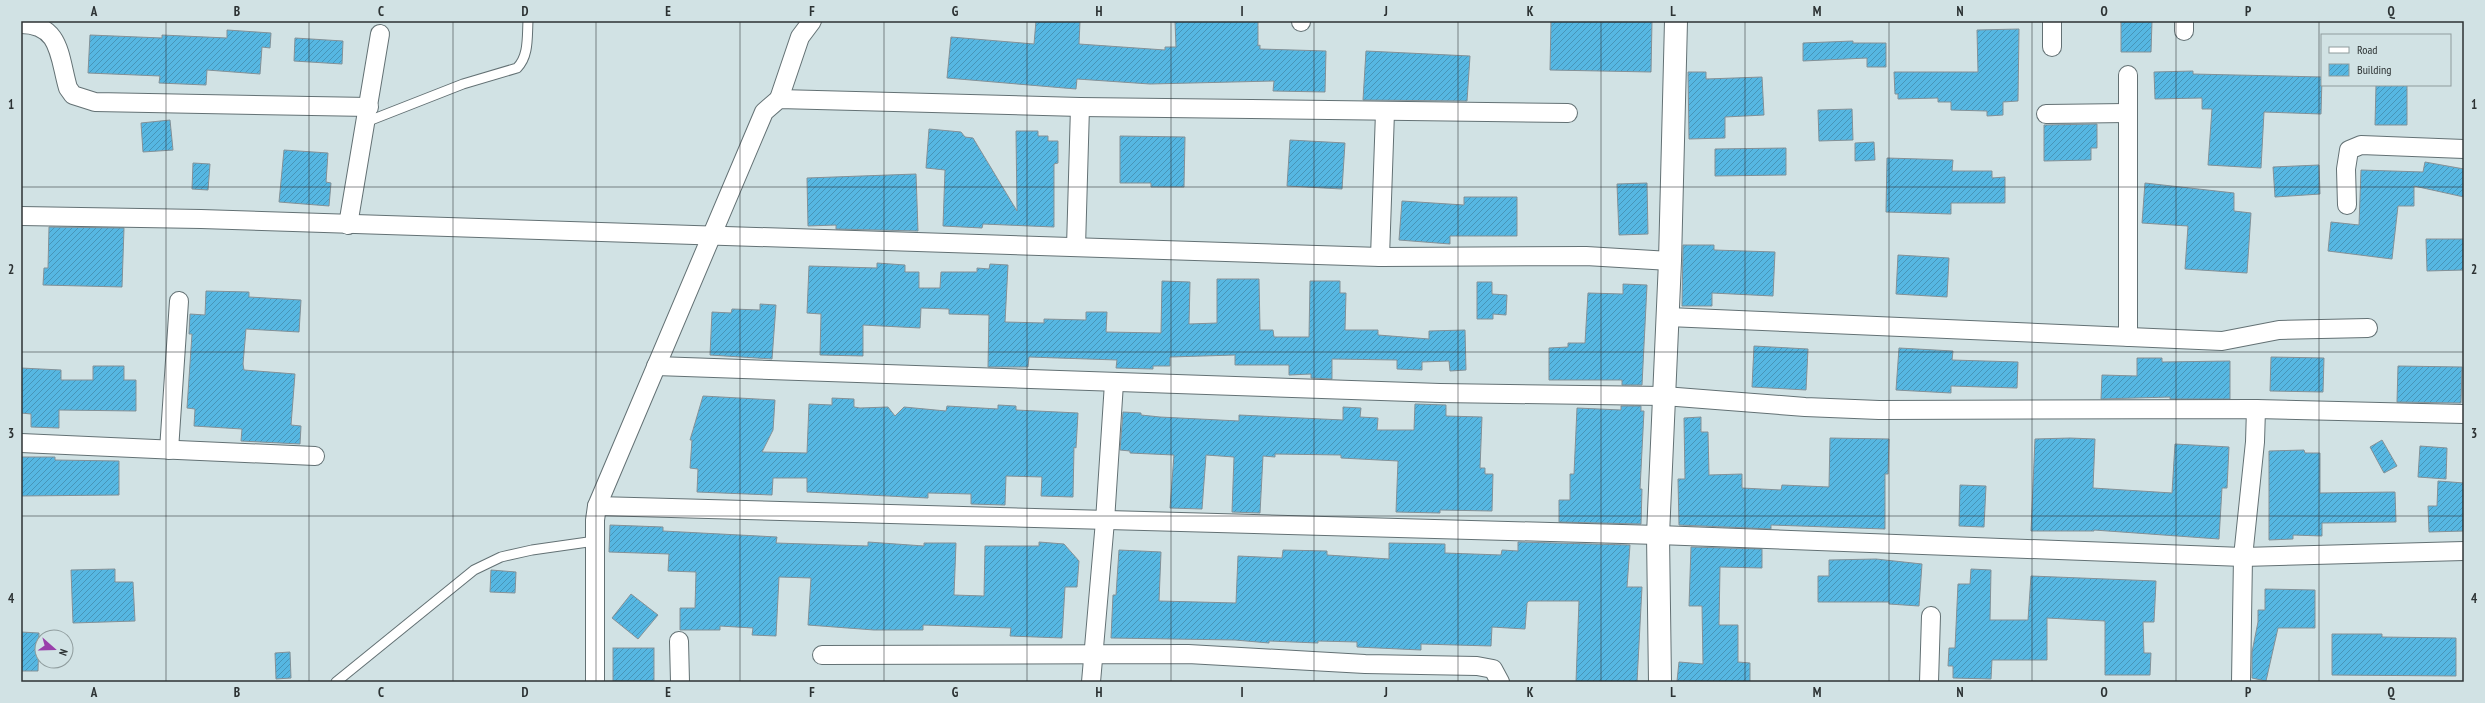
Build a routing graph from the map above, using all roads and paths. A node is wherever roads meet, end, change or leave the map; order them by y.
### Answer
1 (528, 21) edge
2 (812, 21) edge
3 (1676, 21) edge
4 (2052, 21) edge
5 (21, 24) edge
6 (380, 34) dead end
7 (2052, 47) dead end
8 (2128, 75) dead end
9 (779, 99) junction
10 (1080, 107) junction
11 (1385, 112) junction
12 (1568, 113) dead end
13 (2127, 113) junction
14 (2046, 114) dead end
15 (367, 115) junction
16 (2464, 149) edge
17 (2348, 205) dead end
18 (21, 216) edge
19 (348, 225) junction
20 (713, 236) junction
21 (1076, 247) junction
22 (1380, 257) junction
23 (1670, 261) junction
24 (179, 301) dead end
25 (1668, 317) junction
26 (2368, 328) dead end
27 (2128, 337) junction
28 (656, 366) junction
29 (1114, 383) junction
30 (1664, 396) junction
31 (2256, 409) junction
32 (2464, 414) edge
33 (21, 443) edge
34 (169, 450) junction
35 (315, 456) dead end
36 (597, 506) junction
37 (1105, 521) junction
38 (1658, 536) junction
39 (595, 541) junction
40 (2464, 551) edge
41 (2243, 557) junction
42 (1931, 616) dead end
43 (679, 642) dead end
44 (1092, 654) junction
45 (822, 655) dead end
46 (336, 682) edge
47 (595, 682) edge
48 (680, 682) edge
49 (1091, 682) edge
50 (1500, 682) edge
51 (1660, 682) edge
52 (1929, 682) edge
53 (2241, 682) edge

1 - 15 lane
2 - 9 street
3 - 23 street
4 - 7 street
5 - 15 street
6 - 15 street
8 - 13 street
9 - 10 street
9 - 20 street
10 - 11 street
10 - 21 street
11 - 12 street
11 - 22 street
13 - 14 street
13 - 27 street
15 - 19 street
16 - 17 street
18 - 19 street
19 - 20 street
20 - 21 street
20 - 28 street
21 - 22 street
22 - 23 street
23 - 25 street
24 - 34 street
25 - 27 street
25 - 30 street
26 - 27 street
28 - 29 street
28 - 36 street
29 - 30 street
29 - 37 street
30 - 31 street
30 - 38 street
31 - 32 street
31 - 41 street
33 - 34 street
34 - 35 street
36 - 37 street
36 - 39 street
37 - 38 street
37 - 44 street
38 - 41 street
38 - 51 street
39 - 46 lane
39 - 47 street
40 - 41 street
41 - 53 street
42 - 52 street
43 - 48 street
44 - 45 street
44 - 49 street
44 - 50 street

